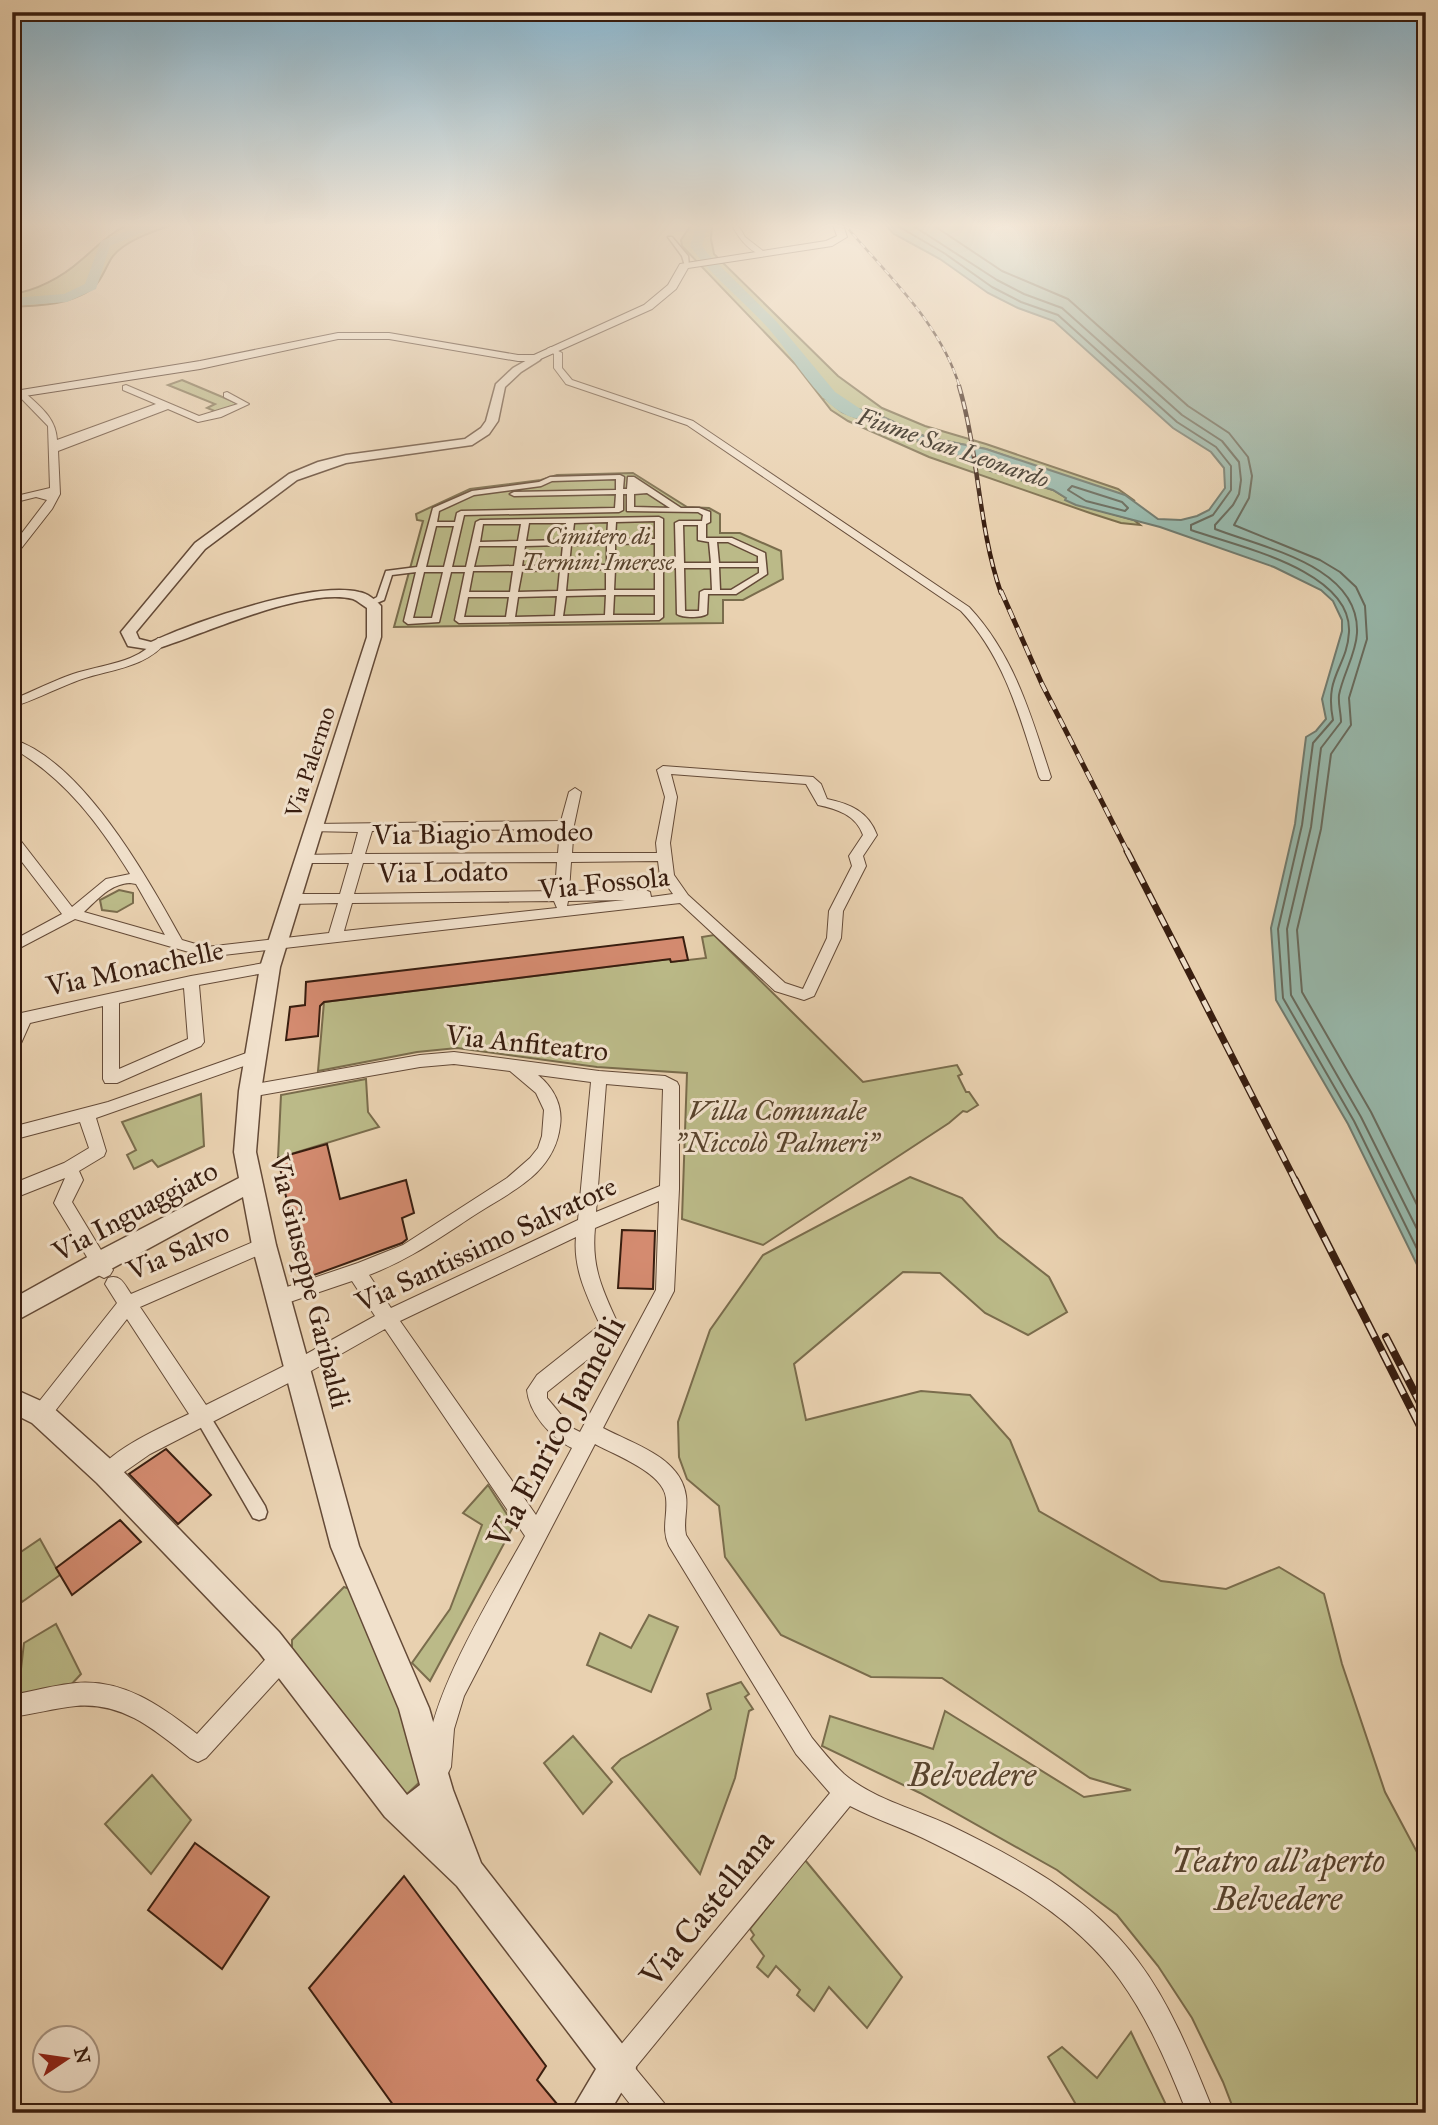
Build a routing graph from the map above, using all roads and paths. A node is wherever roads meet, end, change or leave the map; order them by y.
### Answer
1 (608, 324) edge
2 (551, 349) junction
3 (514, 354) junction
4 (536, 358) junction
5 (517, 370) junction
6 (126, 388) dead end
7 (53, 390) junction
8 (15, 393) edge
9 (227, 395) dead end
10 (166, 406) junction
11 (35, 409) junction
12 (53, 448) junction
13 (573, 478) junction
14 (529, 490) junction
15 (620, 491) junction
16 (631, 491) junction
17 (572, 493) junction
18 (47, 495) junction
19 (12, 500) edge
20 (679, 510) junction
21 (461, 513) junction
22 (435, 514) junction
23 (570, 516) junction
24 (526, 517) junction
25 (612, 520) junction
26 (702, 523) junction
27 (432, 524) junction
28 (459, 524) junction
29 (713, 540) junction
30 (659, 541) junction
31 (567, 542) junction
32 (611, 542) junction
33 (522, 543) junction
34 (475, 544) junction
35 (12, 554) edge
36 (715, 565) junction
37 (763, 565) junction
38 (659, 566) junction
39 (680, 566) junction
40 (611, 567) junction
41 (518, 568) junction
42 (565, 568) junction
43 (421, 569) junction
44 (449, 569) junction
45 (470, 569) junction
46 (659, 592) junction
47 (716, 592) junction
48 (610, 593) junction
49 (514, 594) junction
50 (562, 594) junction
51 (464, 595) junction
52 (368, 600) junction
53 (559, 618) junction
54 (609, 618) junction
55 (510, 619) junction
56 (153, 641) junction
57 (113, 666) junction
58 (12, 704) edge
59 (12, 743) edge
60 (1045, 777) dead end
61 (575, 792) dead end
62 (567, 825) junction
63 (313, 828) junction
64 (366, 828) junction
65 (12, 839) edge
66 (564, 855) junction
67 (664, 857) junction
68 (303, 859) junction
69 (358, 859) junction
70 (142, 881) junction
71 (562, 895) junction
72 (682, 897) junction
73 (346, 898) junction
74 (290, 899) junction
75 (73, 914) junction
76 (561, 914) junction
77 (166, 924) junction
78 (142, 936) junction
79 (335, 937) junction
80 (276, 944) junction
81 (178, 946) junction
82 (12, 947) edge
83 (253, 947) junction
84 (261, 968) junction
85 (191, 981) junction
86 (111, 1000) junction
87 (18, 1020) edge
88 (12, 1046) edge
89 (256, 1056) junction
90 (508, 1066) junction
91 (599, 1077) junction
92 (672, 1088) joint
93 (250, 1091) junction
94 (88, 1115) junction
95 (12, 1134) edge
96 (70, 1168) junction
97 (249, 1183) junction
98 (670, 1189) junction
99 (12, 1192) edge
100 (584, 1226) junction
101 (264, 1245) junction
102 (106, 1272) junction
103 (356, 1272) junction
104 (278, 1298) junction
105 (127, 1304) junction
106 (12, 1312) edge
107 (388, 1318) junction
108 (297, 1370) junction
109 (12, 1400) edge
110 (41, 1414) junction
111 (202, 1416) junction
112 (589, 1438) junction
113 (107, 1474) junction
114 (259, 1512) dead end
115 (537, 1535) junction
116 (282, 1658) junction
117 (12, 1706) edge
118 (437, 1790) junction
119 (848, 1791) junction
120 (409, 1817) junction
121 (469, 1874) junction
122 (618, 2068) junction
123 (588, 2113) edge
124 (654, 2113) edge
125 (1201, 2113) edge

1 - 2 main road
2 - 3 main road
2 - 4 main road
2 - 60 street
3 - 4 main road
3 - 5 street
3 - 7 main road
3 - 8 main road
4 - 5 street
5 - 56 street
6 - 10 street
7 - 8 main road
7 - 11 street
8 - 11 street
9 - 10 street
10 - 12 street
11 - 12 street
12 - 18 street
13 - 14 street
13 - 15 street
13 - 17 street
14 - 17 street
14 - 22 street
14 - 24 street
15 - 16 street
15 - 17 street
15 - 23 street
16 - 20 street
16 - 20 street
17 - 23 street
18 - 19 street
18 - 35 street
20 - 26 street
21 - 22 street
21 - 24 street
21 - 28 street
22 - 27 street
23 - 24 street
23 - 25 street
23 - 31 street
24 - 33 street
24 - 34 street
25 - 30 street
25 - 32 street
26 - 29 street
26 - 39 street
27 - 28 street
27 - 43 street
28 - 44 street
29 - 36 street
29 - 37 street
30 - 32 street
30 - 38 street
31 - 32 street
31 - 33 street
31 - 42 street
32 - 40 street
33 - 34 street
33 - 41 street
34 - 45 street
36 - 37 street
36 - 39 street
36 - 47 street
37 - 47 street
38 - 39 street
38 - 40 street
38 - 46 street
39 - 47 street
40 - 42 street
40 - 48 street
41 - 42 street
41 - 45 street
41 - 49 street
42 - 50 street
43 - 44 street
43 - 44 street
43 - 52 street
44 - 45 street
45 - 51 street
46 - 48 street
46 - 54 street
48 - 50 street
48 - 54 street
49 - 50 street
49 - 51 street
49 - 55 street
50 - 53 street
51 - 55 street
52 - 56 street
52 - 63 street, Via Palermo
53 - 54 street
53 - 55 street
56 - 57 street
56 - 57 street
57 - 58 street
59 - 70 street
61 - 62 street
62 - 64 street
62 - 66 street
63 - 64 street
63 - 68 street, Via Palermo
64 - 69 street
65 - 75 street
66 - 67 street, Via Biagio Amodeo
66 - 69 street, Via Biagio Amodeo
66 - 71 street
67 - 72 street
67 - 72 street, Via Fossola
68 - 69 street, Via Biagio Amodeo
68 - 74 street, Via Palermo
69 - 73 street
70 - 75 street
70 - 77 street
71 - 72 street, Via Lodato
71 - 73 street, Via Lodato
71 - 76 street
72 - 76 street, Via Fossola
73 - 74 street, Via Lodato
73 - 79 street
74 - 80 street, Via Palermo
75 - 78 street, Via Fossola
75 - 82 street
76 - 79 street, Via Fossola
77 - 78 street
77 - 81 street
78 - 81 street, Via Fossola
79 - 80 street, Via Fossola
80 - 83 street, Via Fossola
80 - 84 street, Via Giuseppe Garibaldi
81 - 83 street, Via Fossola
83 - 84 street
84 - 85 street, Via Monachelle
84 - 89 street, Via Giuseppe Garibaldi
85 - 86 street, Via Monachelle
85 - 86 street
86 - 87 street, Via Monachelle
87 - 88 street
89 - 93 street, Via Giuseppe Garibaldi
89 - 94 street
90 - 91 street, Via Anfiteatro
90 - 93 street, Via Anfiteatro
90 - 103 street
91 - 92 street, Via Anfiteatro
91 - 100 street
92 - 98 street, Via Enrico Jannelli
93 - 97 street, Via Giuseppe Garibaldi
94 - 95 street
94 - 96 street
96 - 99 street
96 - 102 street
97 - 101 street, Via Giuseppe Garibaldi
97 - 102 street, Via Inguaggiato
98 - 100 street, Via Santissimo Salvatore
98 - 112 street, Via Enrico Jannelli
100 - 107 street, Via Santissimo Salvatore
100 - 112 street
101 - 104 street, Via Giuseppe Garibaldi
101 - 105 street, Via Salvo
102 - 105 street
102 - 106 street, Via Inguaggiato
103 - 104 street
103 - 107 street
104 - 108 street, Via Giuseppe Garibaldi
105 - 110 street, Via Salvo
105 - 111 street
107 - 108 street, Via Santissimo Salvatore
107 - 115 street
108 - 111 street, Via Santissimo Salvatore
108 - 118 street, Via Giuseppe Garibaldi
109 - 110 street
110 - 113 street
111 - 113 street, Via Santissimo Salvatore
111 - 114 street
112 - 115 street, Via Enrico Jannelli
112 - 119 street
113 - 116 street
115 - 118 street, Via Enrico Jannelli
116 - 117 street
116 - 120 street
118 - 120 street
118 - 121 street, Via Giuseppe Garibaldi
119 - 122 street, Via Castellana
119 - 125 street
120 - 121 street
121 - 122 street
122 - 123 street
122 - 124 street

